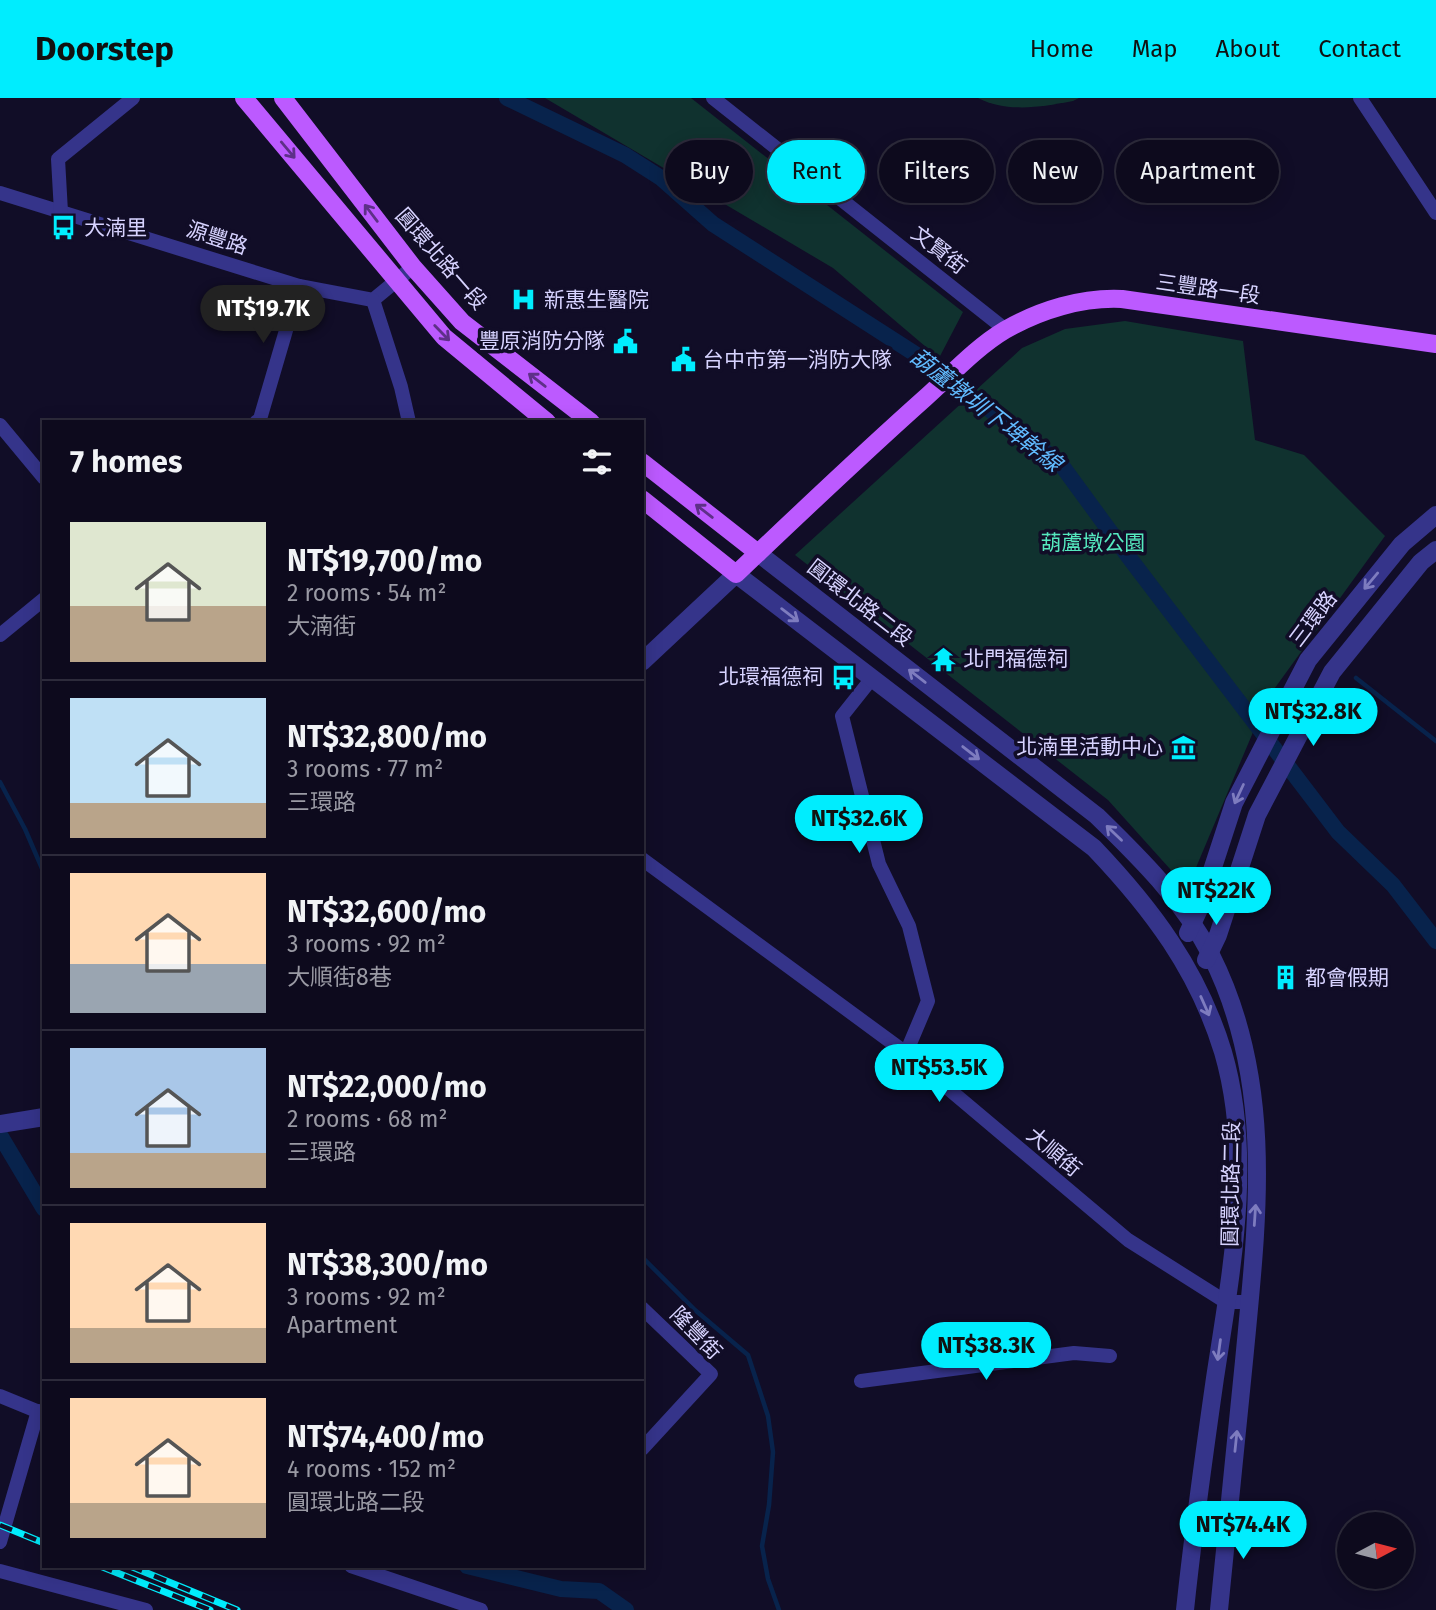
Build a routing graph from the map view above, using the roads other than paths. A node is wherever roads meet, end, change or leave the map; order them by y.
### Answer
1 (133, 98) edge
2 (244, 98) edge
3 (283, 98) edge
4 (713, 98) edge
5 (1360, 98) edge
6 (0, 193) edge
7 (61, 212) junction
8 (1436, 214) edge
9 (413, 267) junction
10 (397, 282) junction
11 (299, 286) junction
12 (373, 300) junction
13 (1006, 330) junction
14 (1436, 344) edge
15 (259, 420) edge
16 (409, 420) edge
17 (545, 420) edge
18 (588, 420) edge
19 (0, 425) edge
20 (644, 464) edge
21 (42, 476) edge
22 (644, 501) edge
23 (1436, 514) edge
24 (1402, 544) junction
25 (1436, 550) edge
26 (758, 553) junction
27 (1421, 562) junction
28 (736, 573) junction
29 (42, 601) edge
30 (0, 635) edge
31 (644, 660) edge
32 (873, 677) junction
33 (644, 860) edge
34 (1193, 926) junction
35 (1176, 950) junction
36 (1210, 953) junction
37 (1193, 980) junction
38 (906, 1054) junction
39 (42, 1117) edge
40 (0, 1124) edge
41 (1226, 1302) junction
42 (1250, 1302) junction
43 (644, 1310) edge
44 (1110, 1356) dead end
45 (861, 1381) dead end
46 (0, 1396) edge
47 (41, 1413) edge
48 (644, 1447) edge
49 (0, 1542) edge
50 (357, 1568) edge
51 (0, 1571) edge
52 (146, 1610) edge
53 (481, 1610) edge
54 (1185, 1610) edge
55 (1219, 1610) edge

1 - 7 street
2 -> 10 main road
9 -> 3 main road, 圓環北路一段
4 - 13 street, 文賢街
5 - 8 street
6 - 7 street, 源豐路
7 - 11 street, 源豐路
9 - 10 street
18 -> 9 main road, 圓環北路一段
10 - 12 street
10 -> 17 main road
11 - 12 street, 源豐路
11 - 15 street
12 - 16 street
13 - 14 main road, 三豐路一段
13 - 26 main road, 三豐路一段
19 - 21 street
26 -> 20 main road
22 - 28 main road
23 - 24 street, 三環路
24 - 27 street
24 -> 34 street, 三環路
25 - 27 street
26 - 28 main road
34 -> 26 street, 圓環北路二段
27 - 36 street
28 - 31 street
28 -> 32 street, 圓環北路二段
29 - 30 street
32 -> 35 street, 圓環北路二段
32 - 38 street
33 - 38 street, 大順街
34 - 35 street, 三環路
34 - 36 street, 圓環北路二段
35 - 37 street, 圓環北路二段
36 - 37 street
42 -> 36 street, 圓環北路二段
37 -> 41 street, 圓環北路二段
38 - 41 street, 大順街
39 - 40 street
41 - 42 street
41 -> 54 street, 圓環北路二段
55 -> 42 street, 圓環北路二段
43 - 48 street, 隆豐街
44 - 45 street
46 - 47 street
47 - 49 street
50 - 53 street
51 - 52 street

